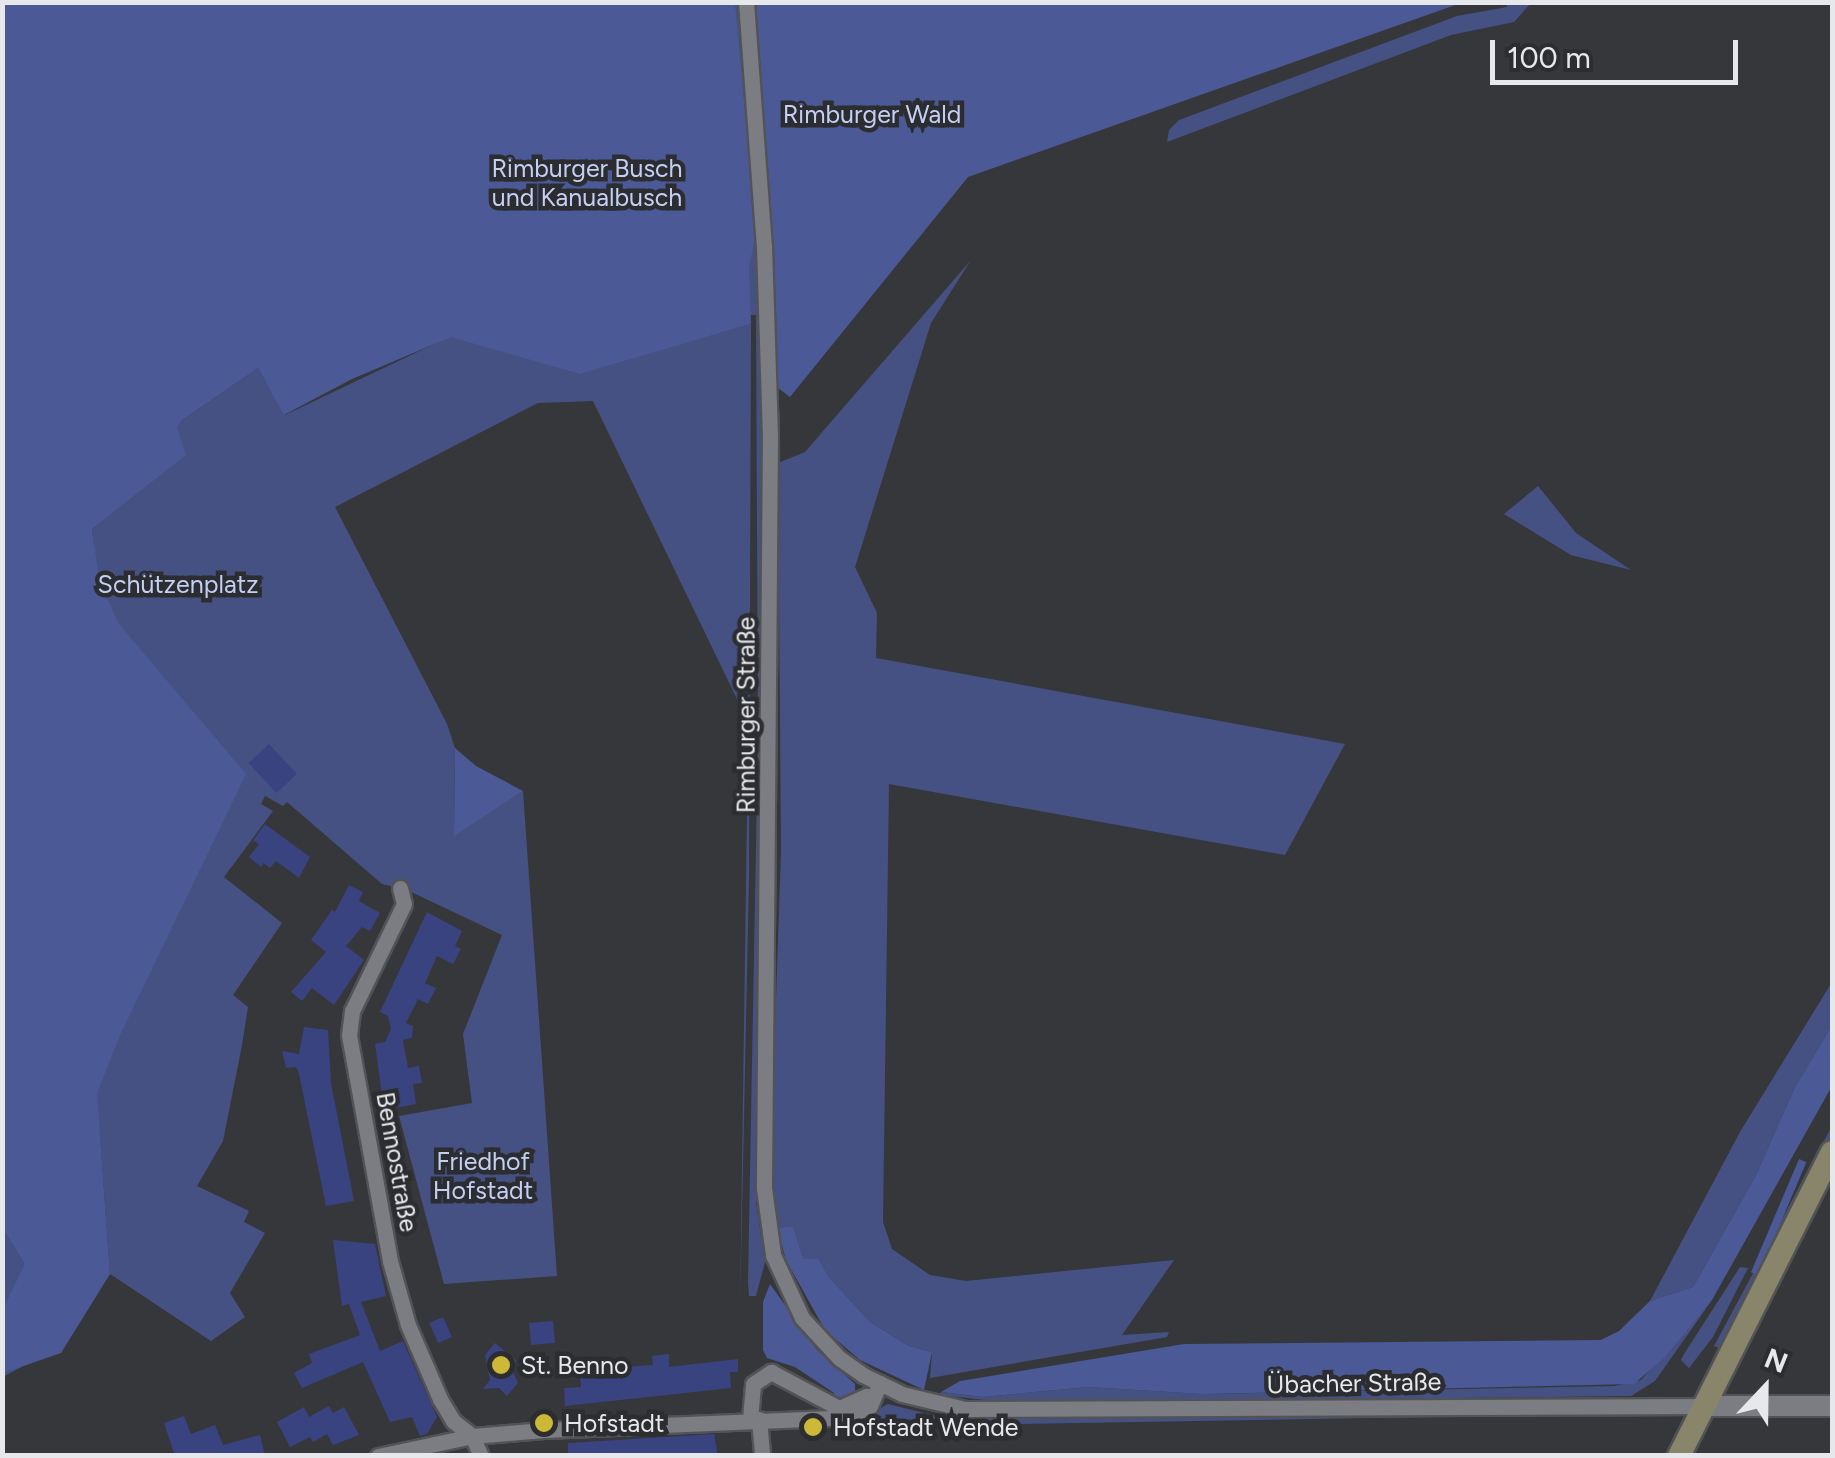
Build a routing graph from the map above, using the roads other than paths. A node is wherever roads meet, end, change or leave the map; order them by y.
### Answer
1 (746, 2) edge
2 (400, 888) dead end
3 (1832, 1152) edge
4 (880, 1383) junction
5 (797, 1386) junction
6 (1702, 1406) junction
7 (1832, 1406) edge
8 (785, 1418) junction
9 (754, 1419) junction
10 (472, 1436) junction
11 (378, 1456) edge
12 (481, 1456) edge
13 (762, 1456) edge
14 (1679, 1456) edge

1 - 4 street, Rimburger Straße
2 - 10 street, Bennostraße
3 - 6 main road
4 - 5 street
4 - 6 street, Übacher Straße
4 - 8 street
5 - 8 street
5 - 9 street
6 - 7 street, Übacher Straße
6 - 14 main road
8 - 9 street
9 - 10 street
9 - 13 street
10 - 11 street
10 - 12 street, Bennostraße

